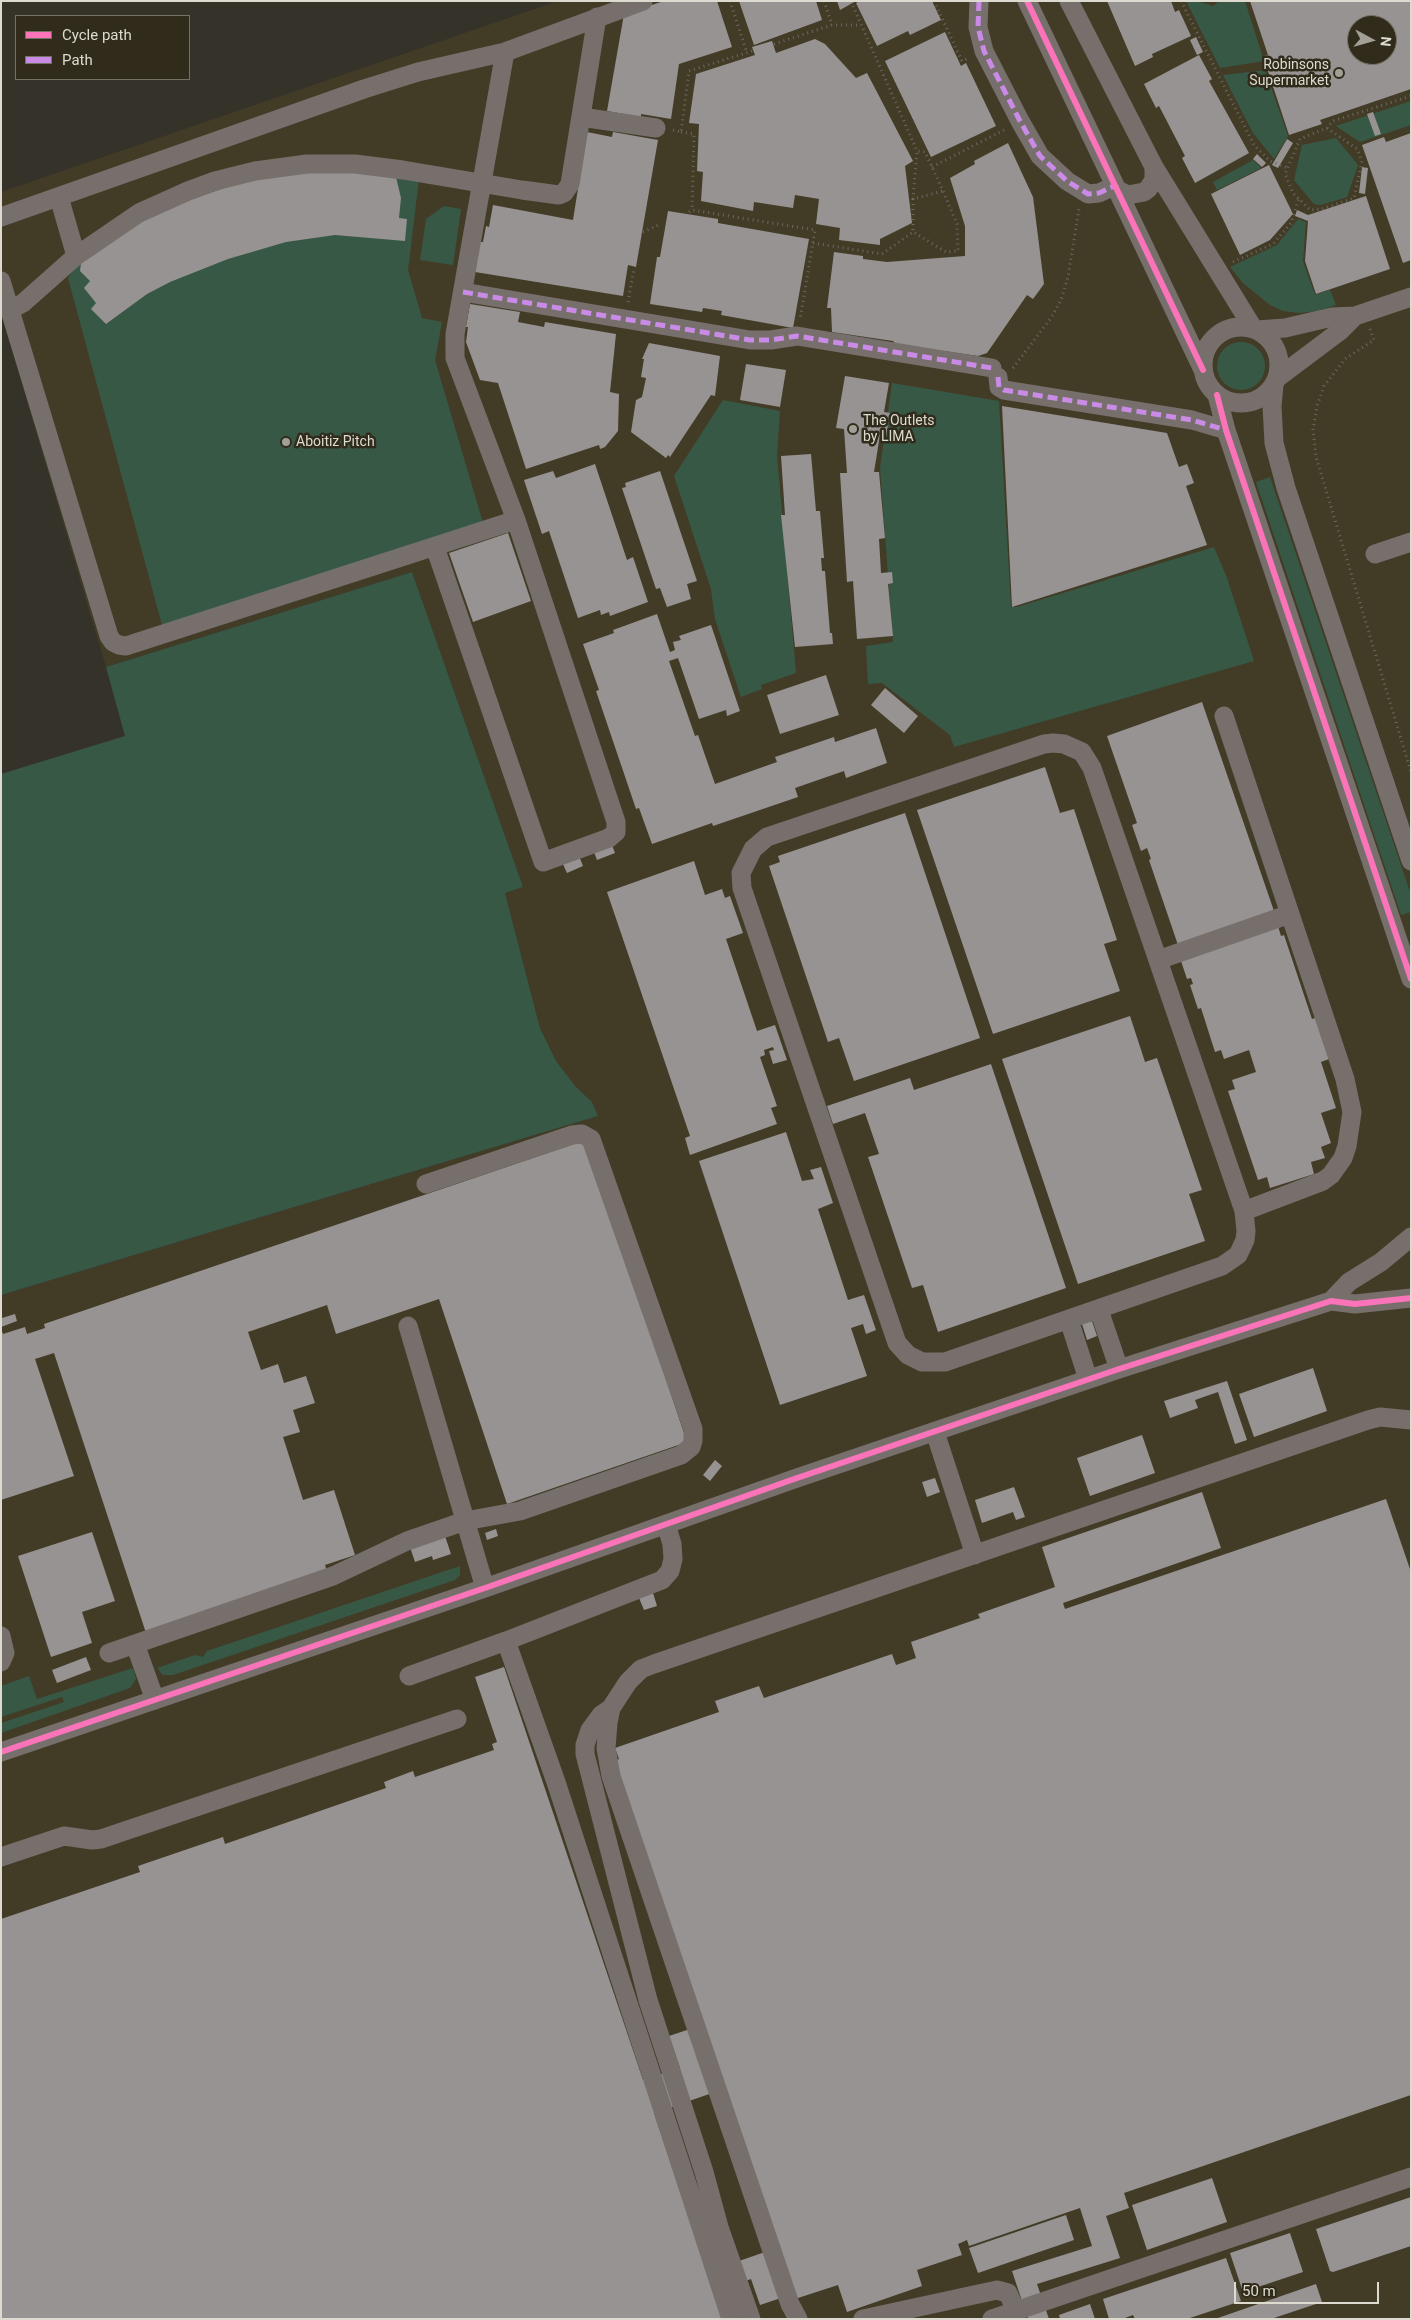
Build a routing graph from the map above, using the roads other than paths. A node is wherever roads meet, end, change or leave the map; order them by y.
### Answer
1 (643, 1) edge
2 (979, 1) edge
3 (1027, 1) edge
4 (1069, 1) edge
5 (597, 17) junction
6 (505, 52) junction
7 (581, 117) junction
8 (656, 128) road end
9 (1154, 167) junction
10 (483, 184) junction
11 (1116, 188) junction
12 (59, 197) junction
13 (1, 217) edge
14 (76, 256) junction
15 (1, 281) edge
16 (463, 292) junction
17 (1411, 297) edge
18 (10, 310) junction
19 (1360, 314) junction
20 (1255, 329) junction
21 (1203, 370) junction
22 (1275, 382) junction
23 (1217, 395) junction
24 (1226, 430) junction
25 (516, 520) junction
26 (1411, 542) edge
27 (435, 547) junction
28 (1376, 554) dead end
29 (1224, 716) dead end
30 (1411, 861) edge
31 (1290, 914) junction
32 (1158, 960) junction
33 (1411, 980) edge
34 (426, 1184) dead end
35 (1244, 1210) junction
36 (1411, 1237) edge
37 (1411, 1298) edge
38 (1331, 1301) junction
39 (1099, 1310) junction
40 (1069, 1320) junction
41 (408, 1326) dead end
42 (1119, 1369) junction
43 (1088, 1379) junction
44 (1411, 1420) edge
45 (935, 1432) junction
46 (465, 1521) junction
47 (666, 1524) junction
48 (975, 1555) junction
49 (484, 1588) junction
50 (1, 1636) edge
51 (506, 1641) junction
52 (135, 1644) junction
53 (109, 1653) dead end
54 (1, 1662) edge
55 (408, 1676) dead end
56 (155, 1700) junction
57 (611, 1708) junction
58 (457, 1719) dead end
59 (1, 1752) edge
60 (1, 1857) edge
61 (1411, 2177) edge
62 (1016, 2311) junction
63 (731, 2319) edge
64 (751, 2319) edge
65 (798, 2319) edge
66 (863, 2319) edge
67 (992, 2319) edge

1 - 5 street
2 - 11 street
3 - 11 street
4 - 9 street
5 - 6 street
5 - 7 street
6 - 10 street
6 - 12 street
7 - 8 street
7 - 10 street
9 - 11 street
9 - 20 street
10 - 14 street
10 - 16 street
11 - 21 street
12 - 13 street
12 - 14 street
14 - 18 street
15 - 18 street
16 - 24 street
16 - 25 street
17 - 19 street
18 - 27 street
19 - 20 street
19 - 22 street
20 - 21 street
20 - 22 street
21 - 23 street
22 - 23 street
22 - 30 street
23 - 24 street
24 - 33 street
25 - 27 street
25 - 27 street
26 - 28 street
29 - 31 street
31 - 32 street
31 - 35 street
32 - 35 street
32 - 40 street
34 - 46 street
35 - 39 street
36 - 38 street
37 - 38 street
38 - 42 street
39 - 40 street
39 - 42 street
40 - 43 street
41 - 46 street
42 - 43 street
43 - 45 street
44 - 48 street
45 - 47 street
45 - 48 street
46 - 49 street
46 - 52 street
47 - 49 street
47 - 51 street
48 - 57 street
49 - 56 street
50 - 54 street
51 - 55 street
51 - 63 street
52 - 53 street
52 - 56 street
56 - 59 street
57 - 64 street
57 - 65 street
58 - 60 street
61 - 62 street
62 - 66 street
62 - 67 street

